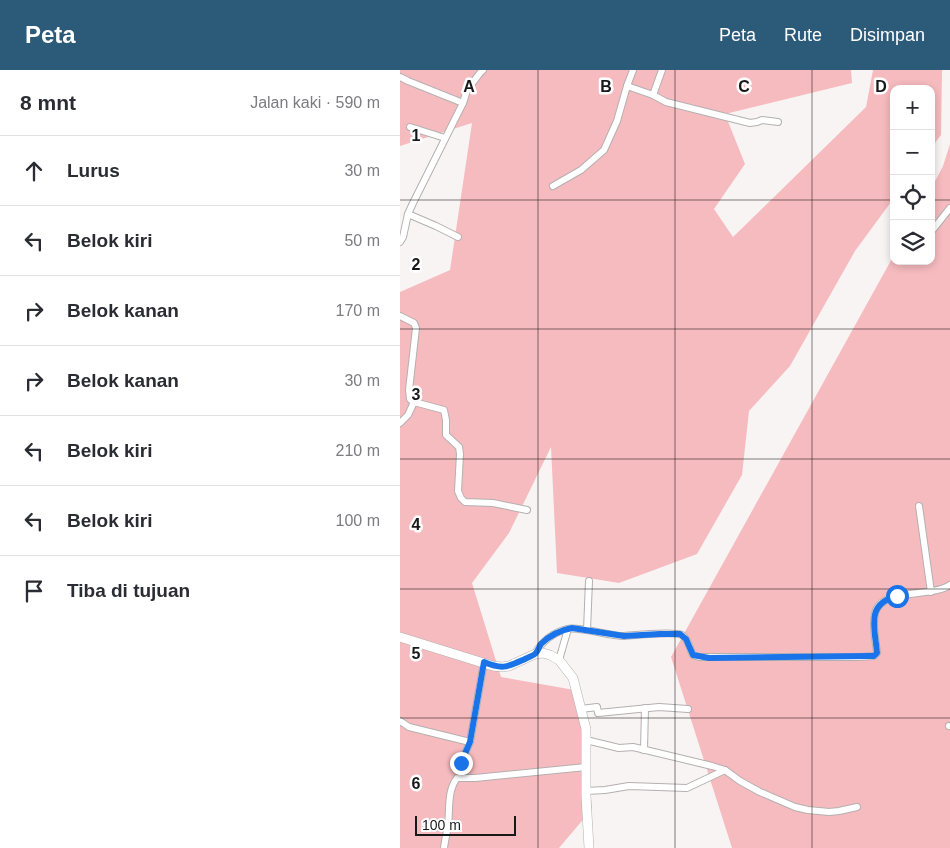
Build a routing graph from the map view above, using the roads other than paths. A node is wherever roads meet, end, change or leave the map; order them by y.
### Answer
1 (484, 70) edge
2 (633, 70) edge
3 (662, 70) edge
4 (400, 77) edge
5 (627, 86) junction
6 (653, 95) junction
7 (463, 103) junction
8 (778, 122) dead end
9 (410, 127) dead end
10 (445, 138) junction
11 (553, 186) dead end
12 (950, 208) edge
13 (408, 214) junction
14 (948, 216) edge
15 (935, 228) edge
16 (458, 237) dead end
17 (400, 242) edge
18 (400, 316) edge
19 (414, 402) junction
20 (400, 423) edge
21 (919, 506) dead end
22 (526, 510) dead end
23 (589, 581) dead end
24 (950, 585) edge
25 (931, 592) junction
26 (568, 629) junction
27 (587, 630) junction
28 (400, 637) edge
29 (535, 654) junction
30 (559, 660) junction
31 (484, 662) junction
32 (645, 708) junction
33 (582, 709) junction
34 (688, 709) dead end
35 (400, 721) edge
36 (586, 740) junction
37 (470, 742) junction
38 (644, 750) junction
39 (461, 763) dead end
40 (586, 767) junction
41 (725, 770) junction
42 (586, 791) junction
43 (857, 807) dead end
44 (444, 848) edge
45 (590, 848) edge

1 - 7 street
2 - 5 street
3 - 6 street
4 - 7 street
5 - 6 street
5 - 11 street
6 - 8 street
7 - 10 street
9 - 10 street
10 - 13 street
12 - 14 street
13 - 16 street
13 - 17 street
14 - 15 street
18 - 19 street
19 - 20 street
19 - 22 street
21 - 25 street
23 - 27 street
24 - 25 street
25 - 27 street
26 - 27 street
26 - 29 street
26 - 30 street
28 - 31 street
29 - 30 street
29 - 31 street
30 - 33 street
31 - 37 street
32 - 33 street
32 - 34 street
32 - 38 street
33 - 36 street
35 - 37 street
36 - 38 street
36 - 40 street
37 - 39 street
38 - 41 street
40 - 42 street
40 - 44 street
41 - 42 street
41 - 43 street
42 - 45 street

